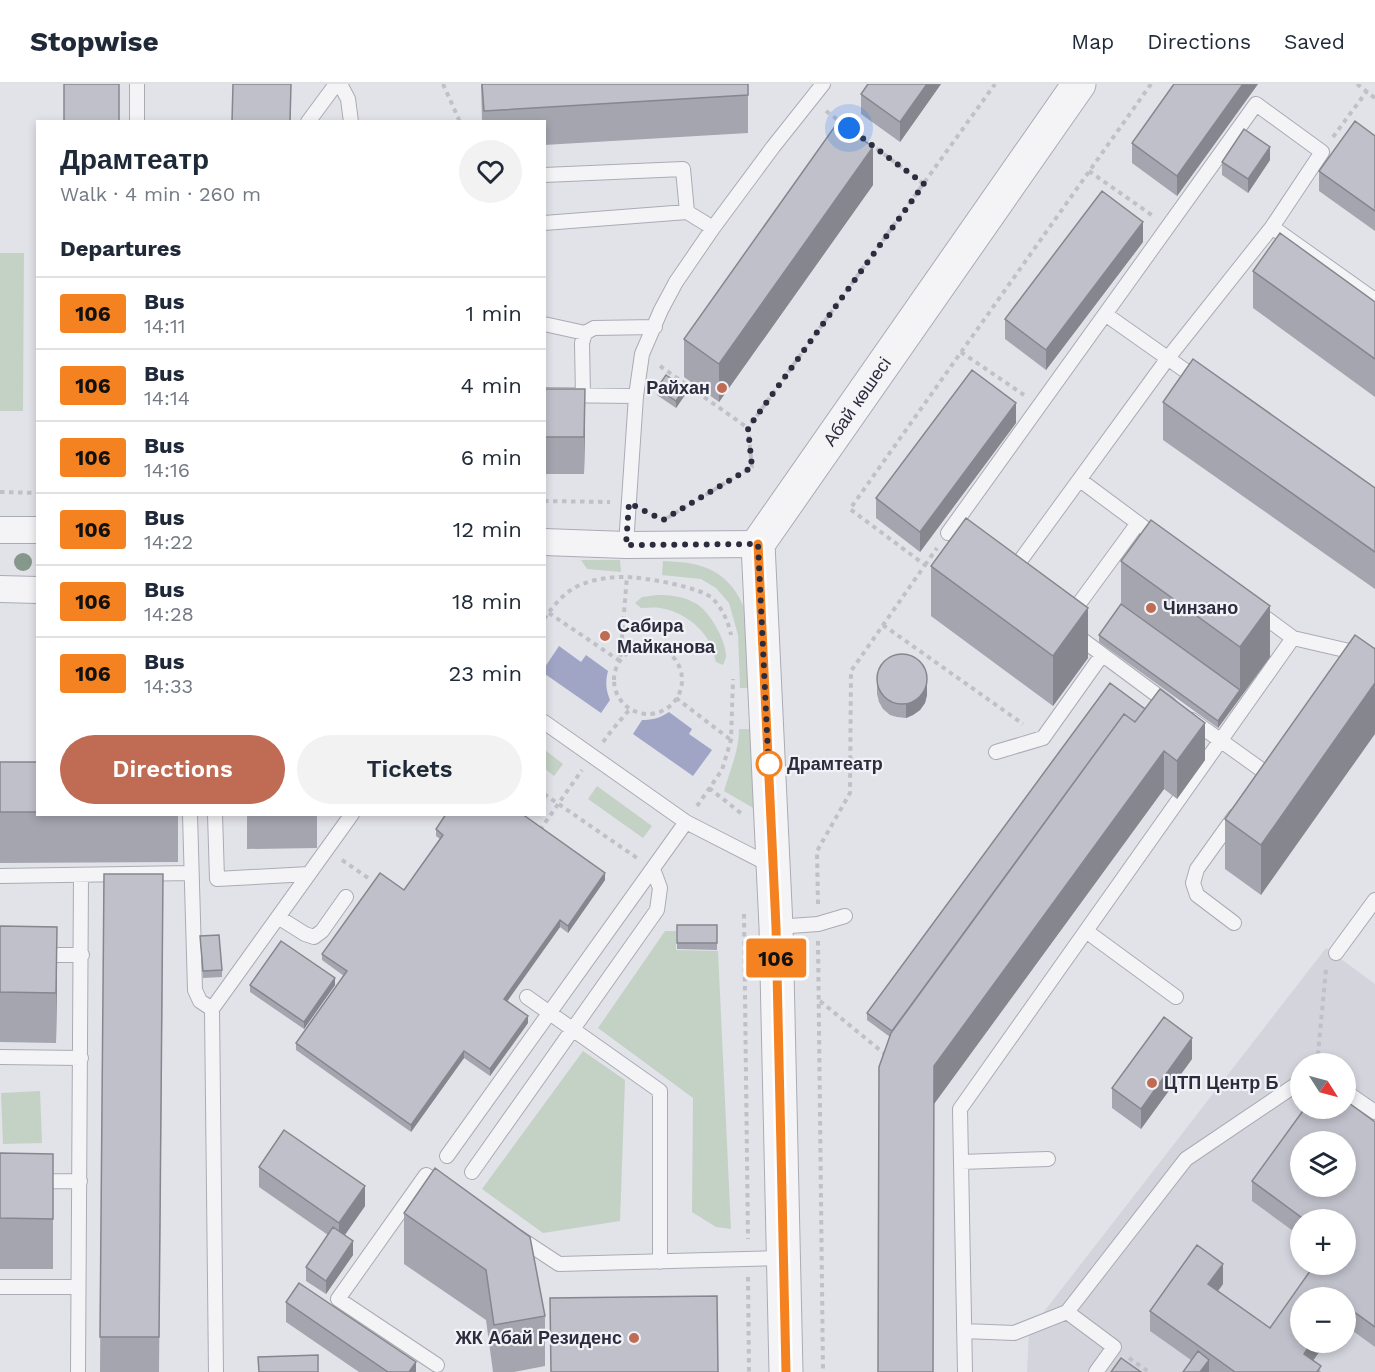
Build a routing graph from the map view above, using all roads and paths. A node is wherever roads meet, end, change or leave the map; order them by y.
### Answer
1 (137, 84) edge
2 (338, 84) edge
3 (443, 84) edge
4 (823, 84) edge
5 (995, 84) edge
6 (1079, 84) edge
7 (1151, 84) edge
8 (1357, 84) edge
9 (1366, 91) junction
10 (1375, 98) edge
11 (812, 99) junction
12 (136, 120) edge
13 (310, 120) edge
14 (351, 120) edge
15 (459, 120) edge
16 (1322, 152) junction
17 (1089, 171) junction
18 (546, 176) edge
19 (924, 184) junction
20 (687, 212) junction
21 (546, 223) edge
22 (1272, 226) junction
23 (1168, 227) junction
24 (713, 228) junction
25 (1375, 300) edge
26 (1105, 315) junction
27 (546, 324) edge
28 (655, 327) junction
29 (585, 333) junction
30 (961, 352) junction
31 (642, 354) junction
32 (1168, 358) junction
33 (1215, 392) edge
34 (546, 395) edge
35 (583, 396) junction
36 (636, 396) junction
37 (1040, 406) junction
38 (748, 428) junction
39 (1080, 480) junction
40 (0, 492) edge
41 (36, 493) edge
42 (546, 501) edge
43 (629, 503) junction
44 (1138, 523) junction
45 (0, 530) edge
46 (36, 531) edge
47 (948, 533) dead end
48 (546, 542) edge
49 (1165, 543) edge
50 (758, 544) junction
51 (626, 545) junction
52 (626, 577) junction
53 (1013, 588) edge
54 (0, 589) edge
55 (36, 590) edge
56 (1247, 604) edge
57 (549, 613) junction
58 (546, 617) edge
59 (883, 625) junction
60 (1293, 638) junction
61 (732, 640) dead end
62 (1102, 655) junction
63 (1375, 657) edge
64 (620, 661) junction
65 (733, 669) dead end
66 (676, 698) junction
67 (630, 709) junction
68 (546, 723) edge
69 (612, 730) dead end
70 (1043, 738) junction
71 (731, 740) junction
72 (1220, 741) junction
73 (996, 752) dead end
74 (582, 770) dead end
75 (1266, 773) edge
76 (709, 788) junction
77 (546, 795) edge
78 (1245, 802) edge
79 (559, 804) junction
80 (190, 816) edge
81 (214, 816) edge
82 (351, 816) edge
83 (686, 822) junction
84 (534, 838) edge
85 (326, 850) junction
86 (743, 851) junction
87 (634, 856) dead end
88 (774, 867) junction
89 (653, 869) junction
90 (191, 873) junction
91 (309, 874) junction
92 (81, 875) junction
93 (0, 876) edge
94 (371, 880) dead end
95 (346, 897) dead end
96 (1375, 900) edge
97 (744, 909) dead end
98 (845, 916) dead end
99 (278, 917) junction
100 (1234, 922) dead end
101 (818, 924) junction
102 (776, 927) junction
103 (1086, 930) junction
104 (1336, 953) joint
105 (23, 955) edge
106 (81, 955) junction
107 (527, 997) dead end
108 (1176, 997) dead end
109 (819, 1000) junction
110 (212, 1009) junction
111 (550, 1013) junction
112 (573, 1029) junction
113 (1318, 1053) edge
114 (887, 1056) edge
115 (0, 1057) edge
116 (81, 1058) junction
117 (1290, 1089) edge
118 (1356, 1099) edge
119 (1375, 1112) edge
120 (447, 1156) dead end
121 (1048, 1160) dead end
122 (961, 1162) junction
123 (472, 1172) dead end
124 (80, 1181) junction
125 (0, 1182) edge
126 (454, 1194) edge
127 (511, 1233) edge
128 (784, 1258) junction
129 (748, 1260) junction
130 (660, 1262) junction
131 (0, 1287) edge
132 (78, 1287) junction
133 (1067, 1312) junction
134 (964, 1331) junction
135 (437, 1365) dead end
136 (78, 1372) edge
137 (216, 1372) edge
138 (749, 1372) edge
139 (786, 1372) edge
140 (823, 1372) edge
141 (965, 1372) edge
142 (1096, 1372) edge

1 - 12 lane
2 - 13 lane
2 - 14 lane
3 - 15 path
4 - 11 lane
5 - 19 path
6 - 50 street, Абай көшесі
7 - 17 path
8 - 9 path
9 - 10 path
9 - 16 path
11 - 19 path
11 - 24 lane
16 - 22 lane
16 - 23 lane
17 - 23 path
17 - 30 path
18 - 20 lane
19 - 38 path
20 - 21 lane
20 - 24 lane
22 - 25 lane
22 - 32 lane
23 - 26 lane
24 - 28 lane
26 - 32 lane
26 - 37 lane
27 - 29 lane
28 - 29 lane
28 - 31 lane
29 - 35 lane
30 - 37 path
30 - 59 path
31 - 36 lane
31 - 38 path
32 - 33 lane
32 - 39 lane
34 - 35 lane
35 - 36 lane
36 - 43 lane
37 - 47 lane
38 - 43 path
39 - 44 lane
39 - 53 lane
40 - 41 path
42 - 43 path
43 - 51 lane
44 - 49 lane
44 - 62 lane
45 - 46 street
48 - 51 street
50 - 51 street
50 - 88 street
52 - 57 path
52 - 61 path
52 - 64 path
54 - 55 street
56 - 60 lane
57 - 58 path
57 - 64 path
59 - 70 path
59 - 101 path
60 - 63 lane
60 - 72 lane
62 - 70 lane
62 - 72 lane
64 - 66 path
64 - 67 path
65 - 71 path
66 - 67 path
66 - 71 path
67 - 69 path
68 - 83 lane
70 - 73 lane
71 - 76 path
72 - 75 lane
72 - 103 lane
74 - 79 path
76 - 83 path
76 - 86 path
77 - 79 path
78 - 100 lane
79 - 84 path
79 - 87 path
80 - 90 lane
81 - 91 lane
82 - 85 lane
83 - 86 lane
83 - 89 lane
85 - 91 lane
85 - 94 path
86 - 88 lane
88 - 102 street
89 - 111 lane
89 - 112 lane
90 - 92 lane
90 - 110 lane
91 - 99 lane
92 - 93 lane
92 - 106 lane
95 - 99 lane
96 - 104 lane
97 - 129 path
98 - 101 lane
99 - 110 lane
101 - 102 lane
101 - 109 path
102 - 128 street
103 - 108 lane
103 - 122 lane
104 - 113 path
105 - 106 lane
106 - 116 lane
107 - 111 lane
109 - 114 path
109 - 140 path
110 - 137 lane
111 - 112 lane
111 - 120 lane
112 - 123 lane
112 - 130 lane
115 - 116 lane
116 - 124 lane
117 - 133 lane
118 - 119 lane
121 - 122 lane
122 - 134 lane
124 - 125 lane
124 - 132 lane
126 - 135 lane
127 - 130 lane
128 - 129 lane
128 - 139 street
129 - 130 lane
129 - 138 path
131 - 132 lane
132 - 136 lane
133 - 134 lane
133 - 142 lane
134 - 141 lane

